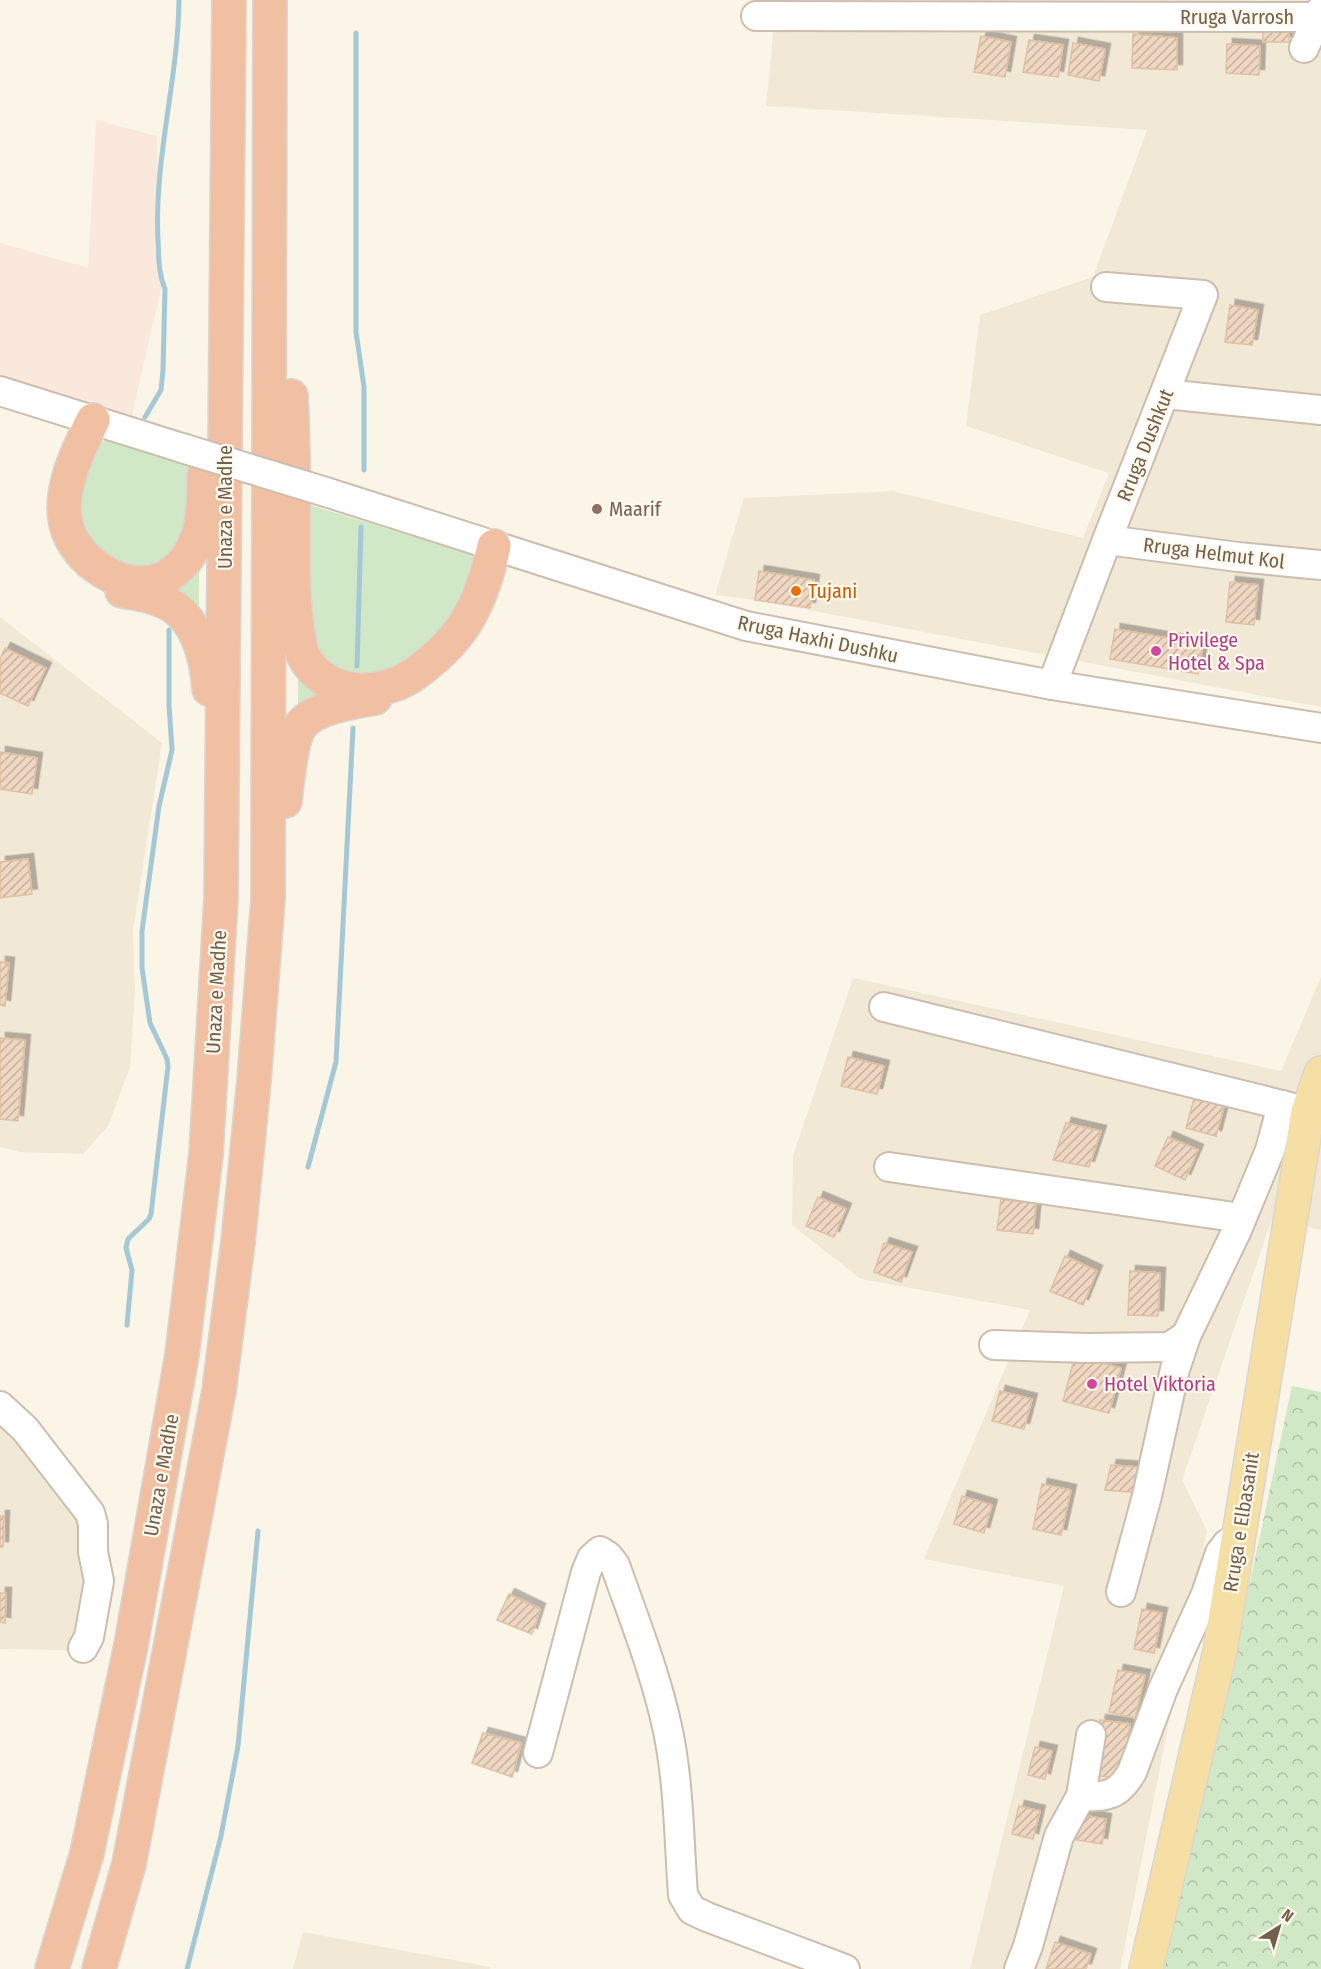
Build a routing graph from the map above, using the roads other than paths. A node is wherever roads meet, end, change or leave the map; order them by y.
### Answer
1 (229, 0) edge
2 (270, 0) edge
3 (1320, 15) edge
4 (756, 16) dead end
5 (1304, 48) dead end
6 (228, 183) junction
7 (272, 188) junction
8 (1106, 287) dead end
9 (0, 391) edge
10 (1165, 394) junction
11 (1321, 410) edge
12 (81, 417) junction
13 (1107, 540) junction
14 (504, 549) junction
15 (1321, 564) edge
16 (1052, 686) junction
17 (1321, 728) edge
18 (221, 899) junction
19 (268, 899) junction
20 (884, 1007) dead end
21 (1321, 1073) edge
22 (1295, 1108) junction
23 (889, 1167) dead end
24 (1241, 1218) junction
25 (1186, 1336) junction
26 (994, 1345) dead end
27 (0, 1406) edge
28 (1239, 1536) junction
29 (1121, 1592) dead end
30 (83, 1648) dead end
31 (1091, 1735) dead end
32 (538, 1753) dead end
33 (1081, 1796) junction
34 (52, 1969) edge
35 (99, 1969) edge
36 (845, 1969) edge
37 (1019, 1969) edge
38 (1146, 1969) edge

1 - 6 highway, Unaza e Madhe
2 - 7 highway
3 - 4 street, Rruga Varrosh
3 - 5 street
6 - 12 highway
6 - 18 highway, Unaza e Madhe
7 - 14 highway
7 - 19 highway
8 - 10 street, Rruga Dushkut
9 - 12 street
10 - 11 street
10 - 13 street, Rruga Dushkut
12 - 14 street, Rruga Haxhi Dushku, bridge
12 - 18 highway
13 - 15 street, Rruga Helmut Kol
13 - 16 street, Rruga Dushkut
14 - 16 street, Rruga Haxhi Dushku
14 - 19 highway
16 - 17 street, Rruga Haxhi Dushku
18 - 34 highway, Unaza e Madhe
19 - 35 highway
20 - 22 street
21 - 22 main road, Rruga e Elbasanit
22 - 24 street
22 - 28 main road, Rruga e Elbasanit
23 - 24 street
24 - 25 street
25 - 26 street
25 - 29 street
27 - 30 street
28 - 33 street
28 - 38 main road, Rruga e Elbasanit
31 - 33 street
32 - 36 street
33 - 37 street

